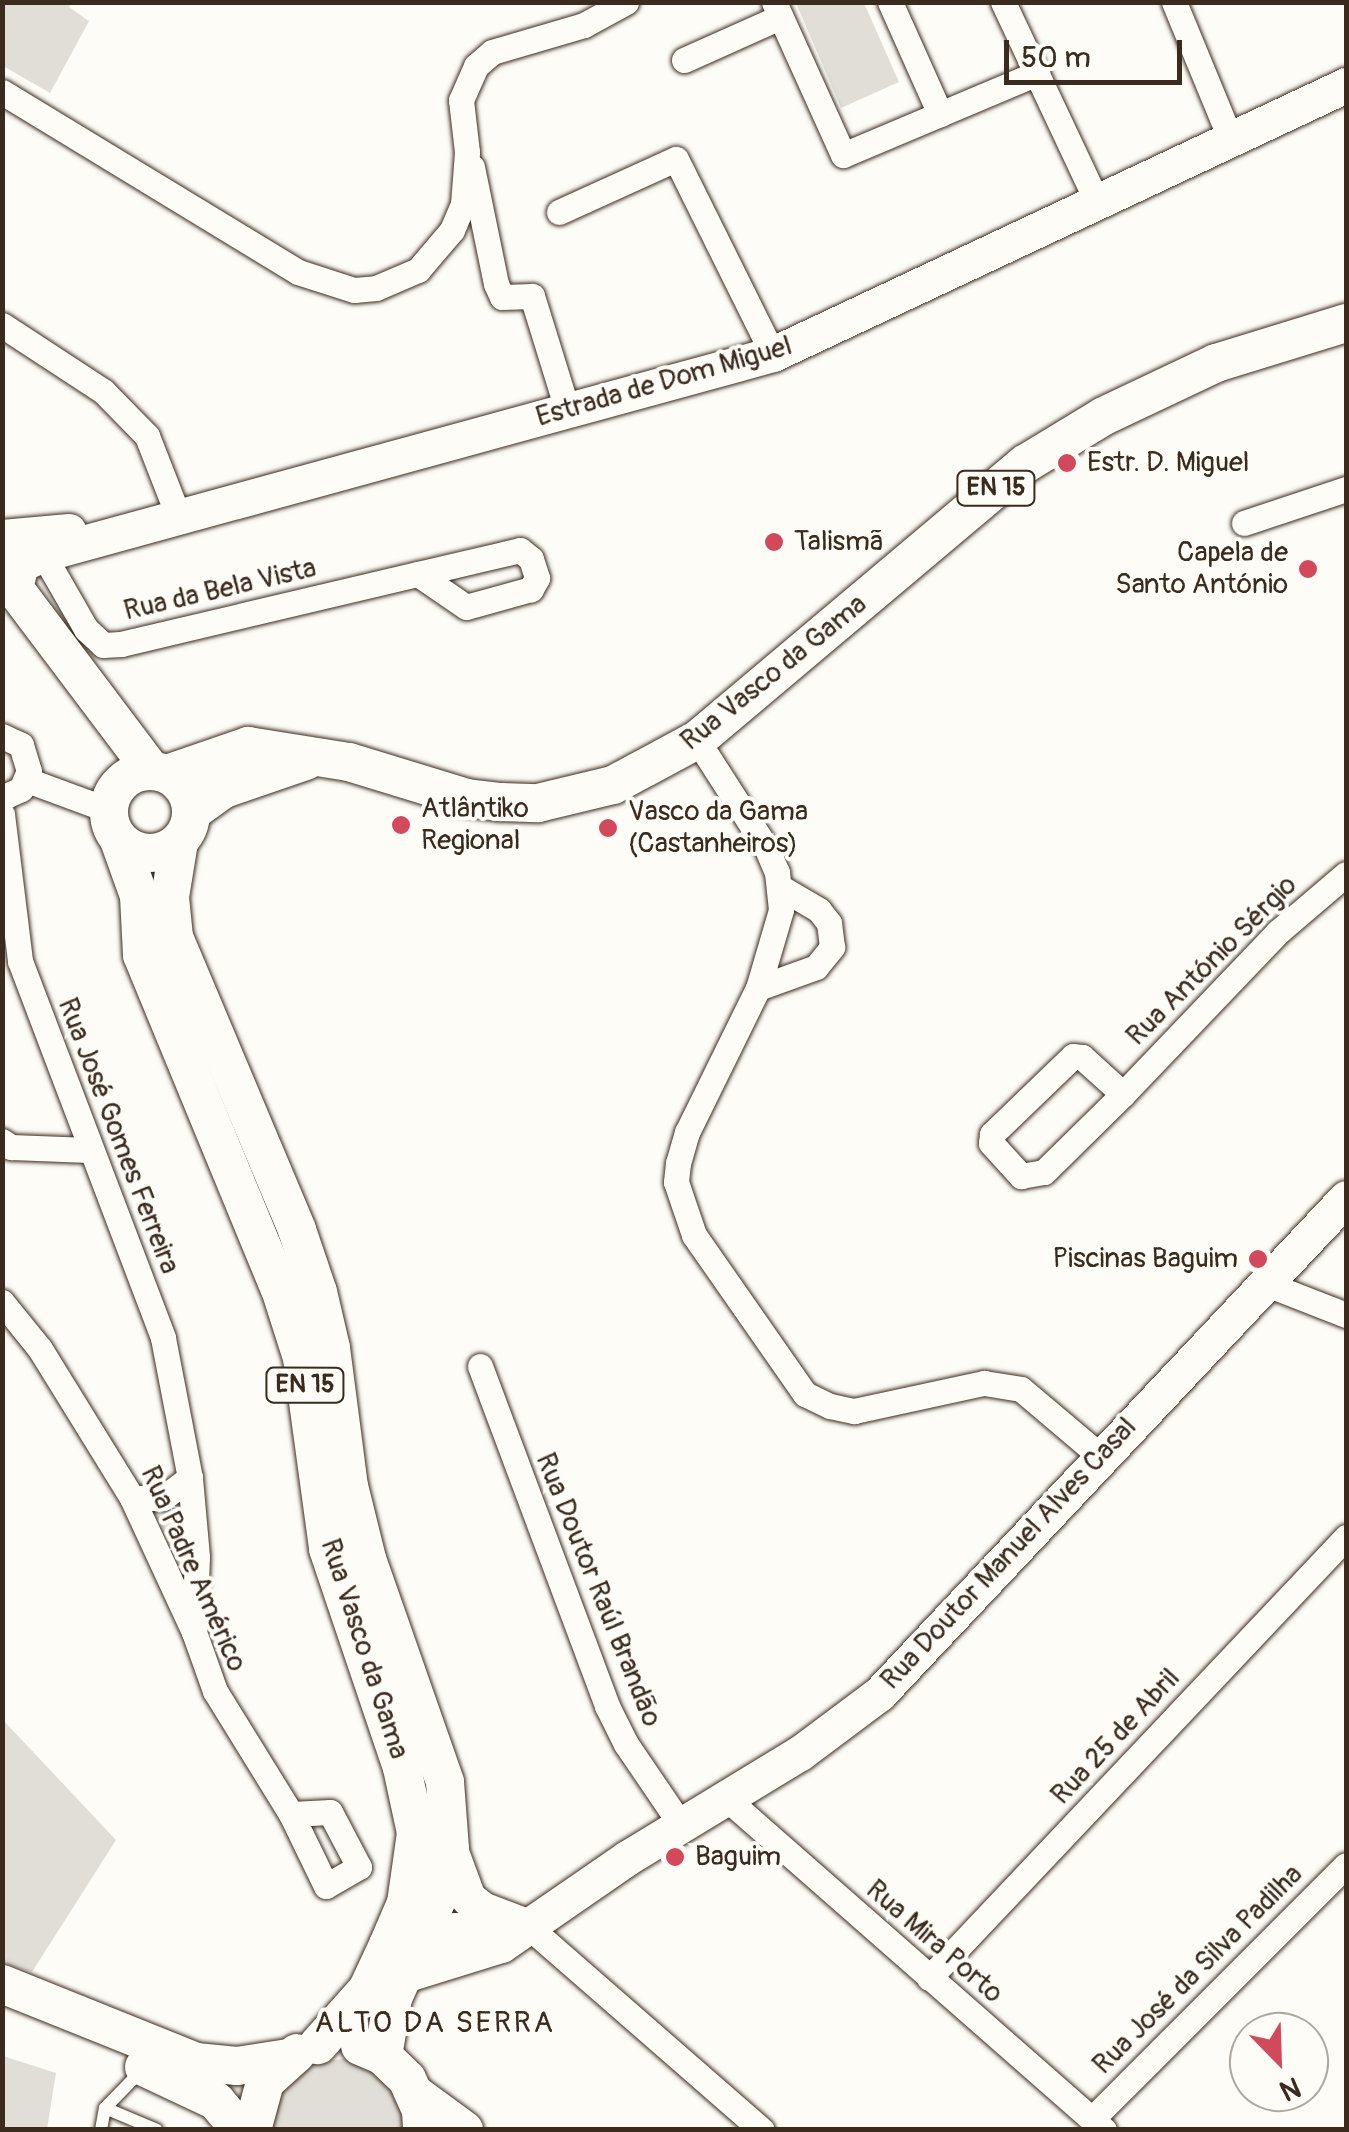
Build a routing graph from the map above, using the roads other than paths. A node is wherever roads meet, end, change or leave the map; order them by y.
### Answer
1 (626, 2) edge
2 (890, 2) edge
3 (1003, 2) edge
4 (1174, 2) edge
5 (777, 10) edge
6 (684, 60) dead end
7 (1037, 73) junction
8 (1346, 85) edge
9 (2, 92) edge
10 (940, 114) junction
11 (1232, 140) junction
12 (467, 152) junction
13 (1098, 204) junction
14 (559, 212) dead end
15 (1346, 323) edge
16 (2, 324) edge
17 (773, 354) junction
18 (568, 412) junction
19 (1346, 490) edge
20 (179, 518) junction
21 (1244, 523) dead end
22 (26, 542) edge
23 (418, 574) dead end
24 (7, 589) edge
25 (2, 736) edge
26 (698, 740) junction
27 (318, 758) junction
28 (27, 780) junction
29 (133, 795) junction
30 (2, 798) edge
31 (2, 814) edge
32 (185, 827) junction
33 (1346, 874) edge
34 (780, 888) junction
35 (758, 988) junction
36 (1123, 1094) junction
37 (2, 1140) edge
38 (90, 1150) junction
39 (1346, 1198) edge
40 (1264, 1284) junction
41 (2, 1302) edge
42 (1346, 1315) edge
43 (480, 1366) dead end
44 (1099, 1455) junction
45 (190, 1478) junction
46 (132, 1498) junction
47 (1346, 1537) edge
48 (194, 1632) junction
49 (726, 1798) junction
50 (410, 1799) junction
51 (290, 1814) dead end
52 (681, 1825) junction
53 (450, 1850) junction
54 (1346, 1865) edge
55 (529, 1927) junction
56 (436, 1946) junction
57 (396, 1960) junction
58 (929, 1978) junction
59 (2, 1984) edge
60 (2, 2010) edge
61 (303, 2052) junction
62 (383, 2056) junction
63 (145, 2068) junction
64 (105, 2108) junction
65 (419, 2112) edge
66 (1098, 2124) edge
67 (101, 2130) edge
68 (157, 2130) edge
69 (240, 2130) edge
70 (252, 2130) edge
71 (464, 2130) edge
72 (762, 2130) edge

1 - 12 street
2 - 10 street
3 - 7 street
4 - 11 street
5 - 6 street
5 - 10 street
7 - 10 street
7 - 13 street
8 - 11 street, Estrada de Dom Miguel
9 - 12 street
11 - 13 street, Estrada de Dom Miguel
12 - 18 street
13 - 17 street, Estrada de Dom Miguel
14 - 17 street
15 - 26 main road, Rua Vasco da Gama / EN 15
16 - 20 street
17 - 18 street, Estrada de Dom Miguel
18 - 20 street, Estrada de Dom Miguel
19 - 21 street
20 - 22 street, Estrada de Dom Miguel
22 - 23 street, Rua da Bela Vista
22 - 24 street
24 - 29 main road
25 - 28 street
26 - 27 main road, Rua Vasco da Gama / EN 15
26 - 34 street
27 - 29 main road, Rua Vasco da Gama / EN 15
27 - 32 main road, Rua Vasco da Gama / EN 15
28 - 29 street
28 - 30 street
29 - 32 main road
29 - 32 main road
29 - 50 main road, Rua Vasco da Gama / EN 15
31 - 38 street, Rua José Gomes Ferreira
32 - 53 main road, Rua Vasco da Gama / EN 15
33 - 36 street, Rua António Sérgio
34 - 35 street
34 - 35 street
35 - 44 street
36 - 36 street, Rua António Sérgio
37 - 38 street
38 - 45 street, Rua José Gomes Ferreira
39 - 40 street, Rua Doutor Manuel Alves Casal
40 - 42 street
40 - 44 street, Rua Doutor Manuel Alves Casal
41 - 46 street, Rua Padre Américo
43 - 52 street, Rua Doutor Raúl Brandão
44 - 49 street, Rua Doutor Manuel Alves Casal
45 - 46 street
45 - 48 street, Rua José Gomes Ferreira
46 - 48 street, Rua Padre Américo
47 - 58 street, Rua 25 de Abril
48 - 51 street, Rua Padre Américo
49 - 52 street, Rua Doutor Manuel Alves Casal
49 - 58 street, Rua Mira Porto
50 - 56 street
50 - 57 main road, Rua Vasco da Gama / EN 15
52 - 55 street, Rua Doutor Manuel Alves Casal
53 - 55 street
53 - 56 main road, Rua Vasco da Gama / EN 15
54 - 66 street, Rua José da Silva Padilha
55 - 56 street
55 - 72 street
56 - 57 main road, Rua Vasco da Gama / EN 15
57 - 61 main road, Rua Vasco da Gama / EN 15
57 - 62 main road, Rua Vasco da Gama / EN 15
58 - 66 street, Rua Mira Porto
59 - 61 main road
60 - 63 main road
61 - 62 main road
61 - 70 main road, Rua Vasco da Gama
62 - 65 main road
63 - 64 lane
63 - 69 main road
64 - 67 lane
64 - 68 lane
65 - 71 main road

